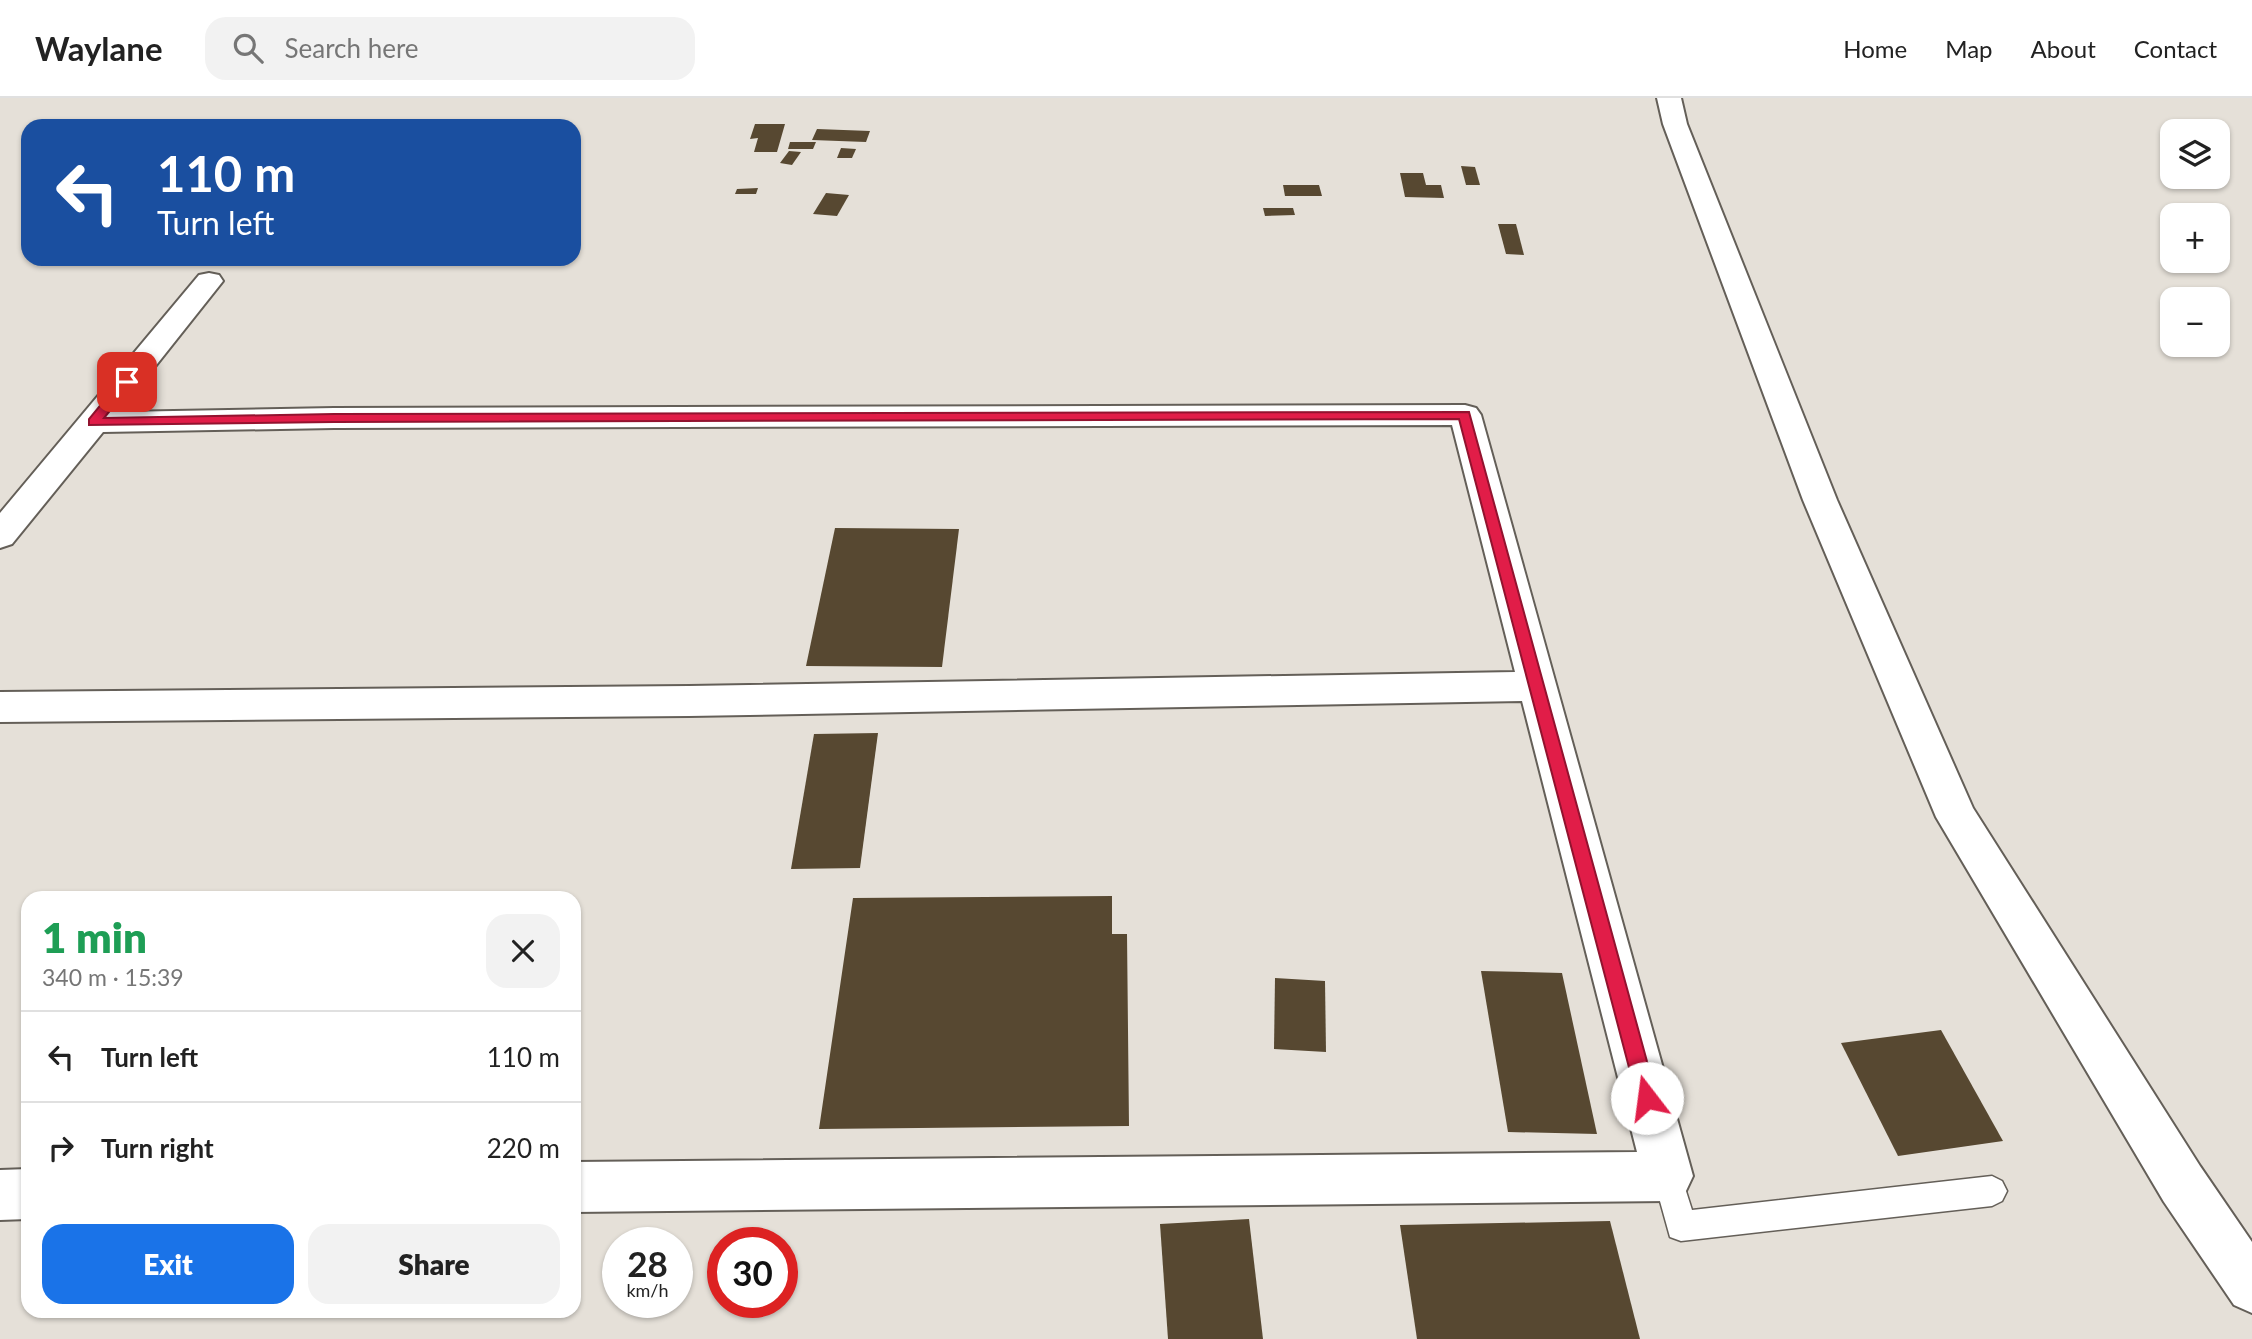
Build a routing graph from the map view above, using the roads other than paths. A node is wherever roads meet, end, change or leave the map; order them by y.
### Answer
1 (1669, 98) edge
2 (209, 281) dead end
3 (94, 422) junction
4 (0, 536) edge
5 (1537, 686) junction
6 (0, 707) edge
7 (1668, 1176) junction
8 (581, 1186) edge
9 (1992, 1191) dead end
10 (0, 1195) edge
11 (21, 1195) edge
12 (2252, 1287) edge

1 - 12 street
2 - 3 street
3 - 4 street
3 - 5 street
5 - 6 street
5 - 7 street
7 - 8 street
7 - 9 lane
10 - 11 street

